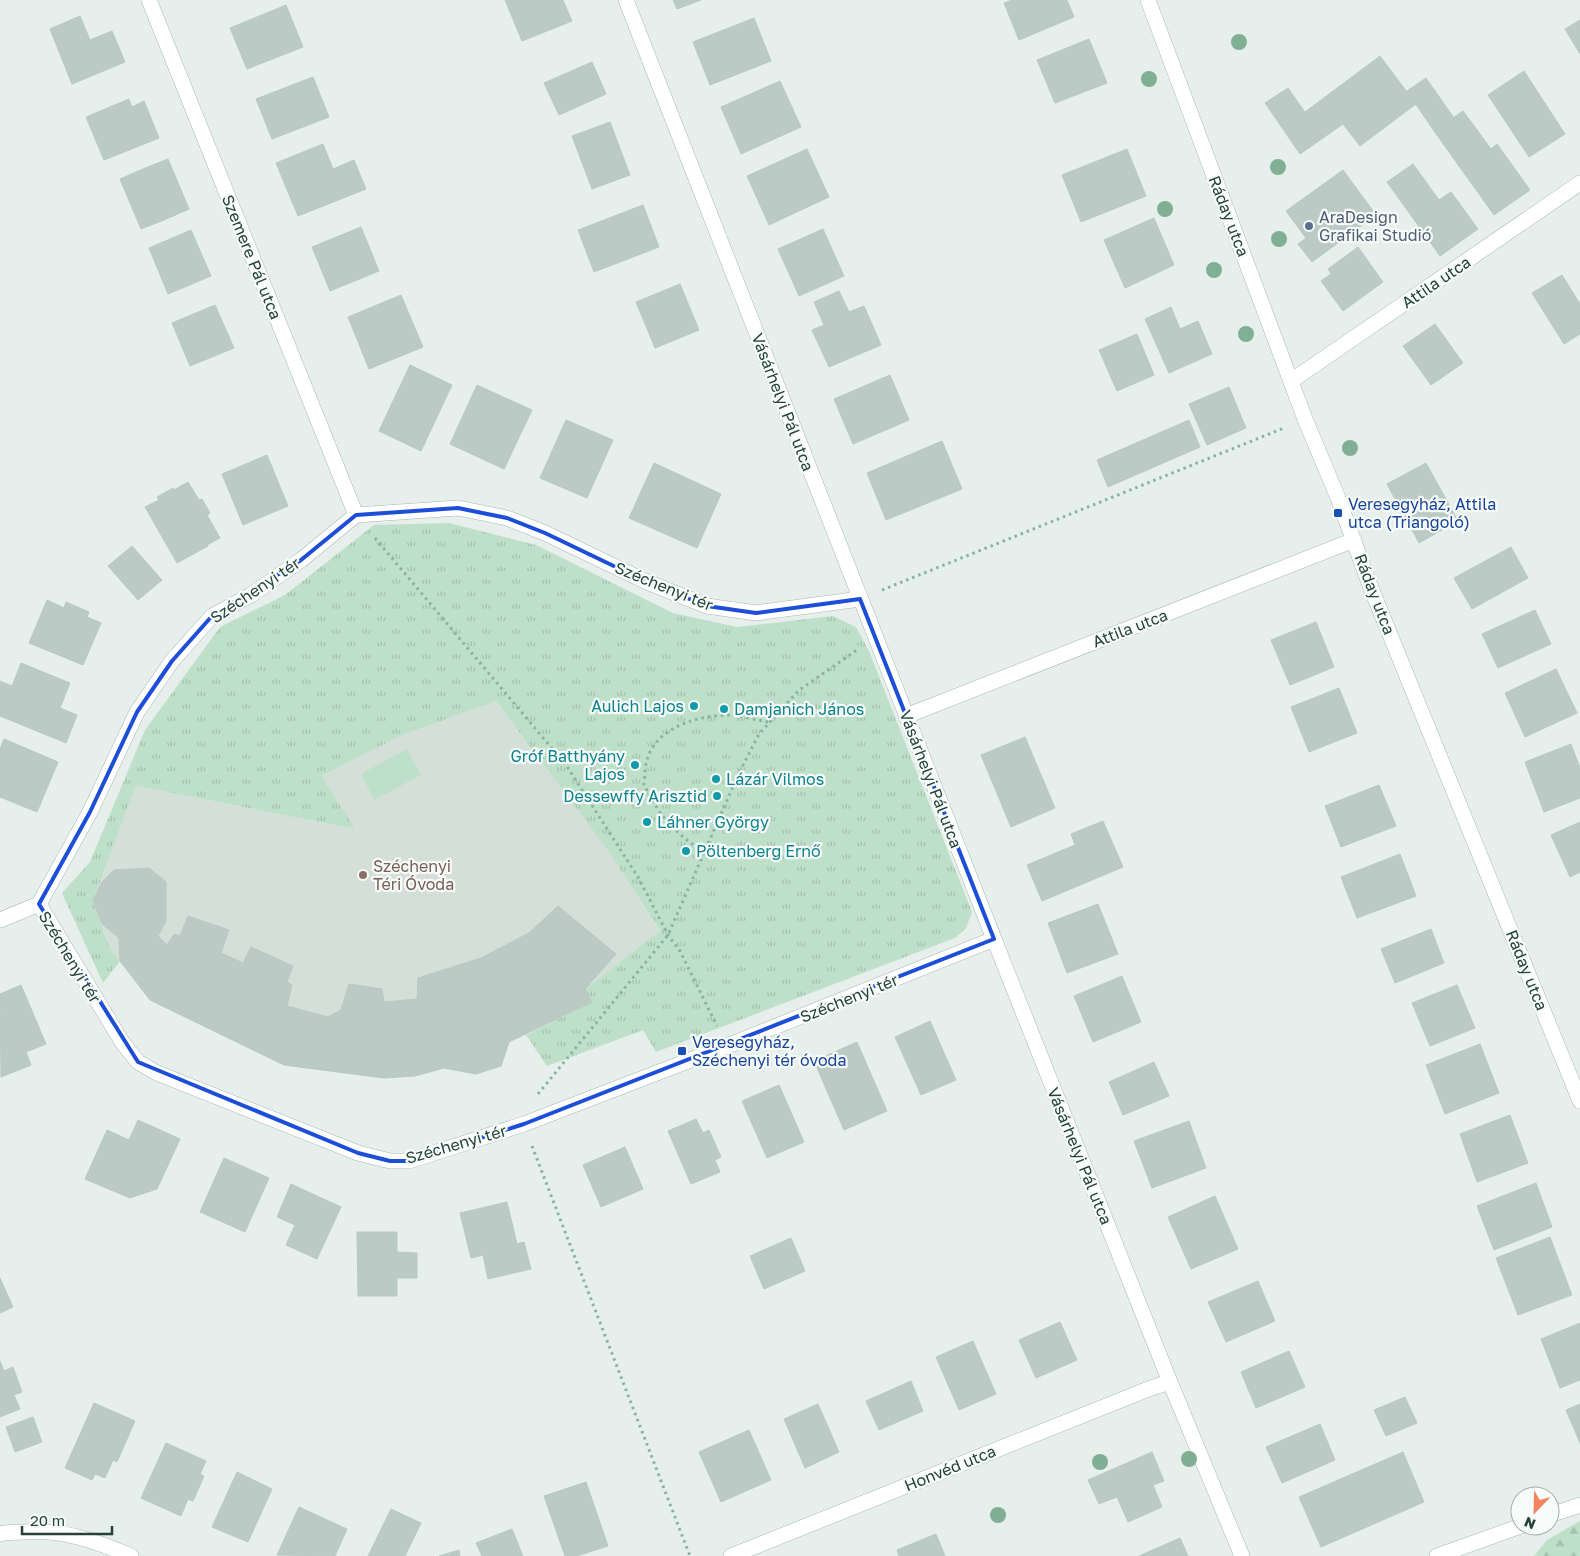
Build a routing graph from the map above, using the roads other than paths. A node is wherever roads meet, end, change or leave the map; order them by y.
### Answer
1 (148, 0) edge
2 (626, 0) edge
3 (1148, 0) edge
4 (1580, 183) edge
5 (1291, 381) junction
6 (356, 515) junction
7 (1354, 540) junction
8 (860, 599) junction
9 (906, 716) junction
10 (39, 904) junction
11 (0, 920) edge
12 (994, 939) junction
13 (1580, 1100) edge
14 (1170, 1382) junction
15 (1580, 1505) edge
16 (1560, 1512) edge
17 (1510, 1530) edge
18 (0, 1534) edge
19 (132, 1556) edge
20 (731, 1556) edge
21 (1242, 1556) edge
22 (1437, 1556) edge

1 - 6 street, Szemere Pál utca
2 - 8 street, Vásárhelyi Pál utca
3 - 5 street, Ráday utca
4 - 5 street, Attila utca
5 - 7 street, Ráday utca
6 - 8 street, Széchenyi tér
6 - 10 street, Széchenyi tér
7 - 9 street, Attila utca
7 - 13 street, Ráday utca
8 - 9 street, Vásárhelyi Pál utca
9 - 12 street, Vásárhelyi Pál utca
10 - 11 street
10 - 12 street, Széchenyi tér
12 - 14 street, Vásárhelyi Pál utca
14 - 20 street, Honvéd utca
14 - 21 street, Vásárhelyi Pál utca
15 - 16 street
17 - 22 street
18 - 19 street

